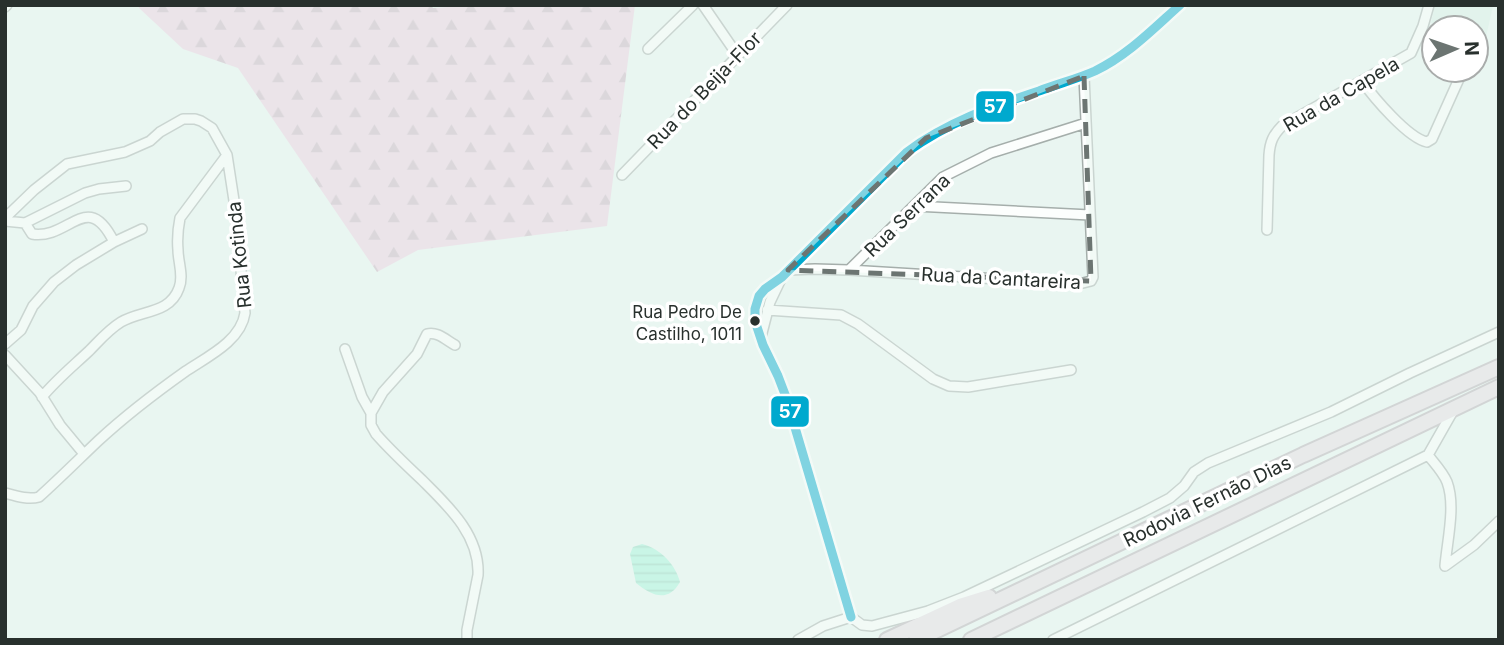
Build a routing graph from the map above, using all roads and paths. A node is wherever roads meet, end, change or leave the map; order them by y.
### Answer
1 (693, 5) edge
2 (703, 5) edge
3 (787, 5) edge
4 (1180, 5) edge
5 (1420, 33) edge
6 (648, 49) dead end
7 (738, 56) junction
8 (1084, 76) junction
9 (1362, 81) junction
10 (1457, 84) edge
11 (1086, 123) junction
12 (226, 155) junction
13 (622, 175) dead end
14 (126, 186) dead end
15 (915, 206) junction
16 (1090, 215) junction
17 (5, 220) edge
18 (25, 223) junction
19 (142, 229) dead end
20 (1267, 230) dead end
21 (114, 242) junction
22 (849, 270) junction
23 (785, 274) junction
24 (767, 310) junction
25 (1499, 332) edge
26 (761, 337) junction
27 (5, 344) edge
28 (455, 345) dead end
29 (345, 349) dead end
30 (5, 355) edge
31 (1499, 367) edge
32 (1071, 370) dead end
33 (1499, 387) edge
34 (42, 397) junction
35 (1455, 407) junction
36 (371, 413) junction
37 (84, 454) junction
38 (1428, 455) junction
39 (5, 493) edge
40 (1499, 521) edge
41 (1041, 580) junction
42 (851, 617) junction
43 (467, 640) edge
44 (797, 640) edge
45 (887, 640) edge
46 (916, 640) edge
47 (971, 640) edge
48 (1053, 640) edge

1 - 6 street
2 - 7 street
3 - 7 street, Rua do Beija-Flor
4 - 8 street
5 - 9 street, Rua da Capela
7 - 13 street, Rua do Beija-Flor
8 - 11 street, Rua da Cantareira
8 - 23 street
9 - 10 street
9 - 20 street, Rua da Capela
11 - 15 street, Rua Serrana
11 - 16 street, Rua da Cantareira
12 - 17 street, Rua Kotinda
12 - 34 street
12 - 37 street, Rua Kotinda
14 - 18 street
15 - 16 street
15 - 22 street, Rua Serrana
16 - 22 street, Rua da Cantareira
17 - 18 street
18 - 21 street
19 - 21 street
21 - 27 street
22 - 23 street, Rua da Cantareira
23 - 24 street
23 - 26 street
24 - 26 street
24 - 32 street
25 - 42 street
26 - 42 street
28 - 36 street
29 - 36 street
30 - 34 street
31 - 41 highway, Rodovia Fernão Dias
33 - 35 highway, Rodovia Fernão Dias
34 - 37 street
35 - 38 street
35 - 47 highway, Rodovia Fernão Dias
36 - 43 street
37 - 39 street, Rua Kotinda
38 - 40 street
38 - 48 street
41 - 45 highway
41 - 46 highway, Rodovia Fernão Dias
42 - 44 street

